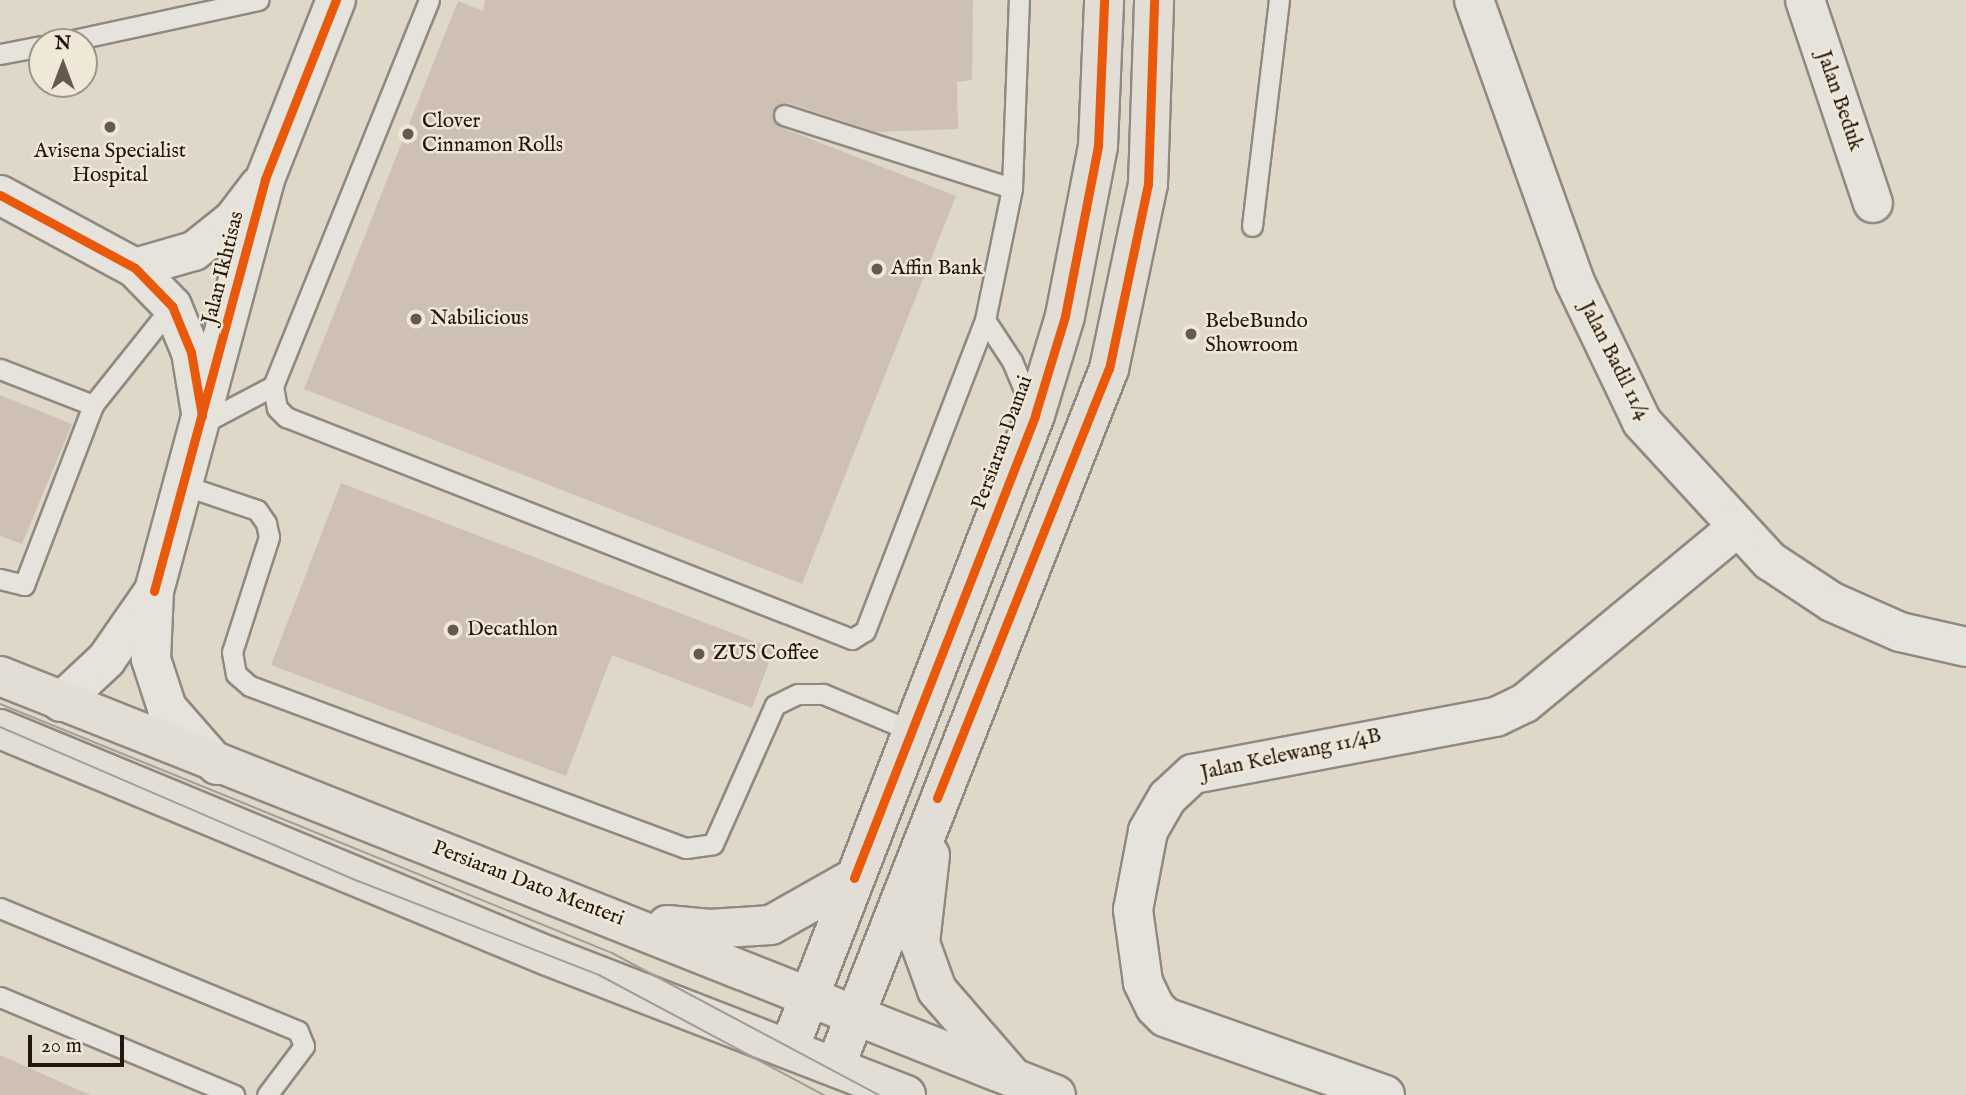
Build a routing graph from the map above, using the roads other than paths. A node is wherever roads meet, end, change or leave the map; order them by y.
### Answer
1 (259, 0) edge
2 (336, 0) edge
3 (429, 0) edge
4 (1019, 0) edge
5 (1104, 0) edge
6 (1154, 0) edge
7 (1279, 0) edge
8 (1474, 0) edge
9 (1805, 0) edge
10 (98, 35) edge
11 (28, 49) edge
12 (0, 54) edge
13 (785, 115) dead end
14 (265, 179) junction
15 (1012, 188) junction
16 (0, 195) edge
17 (1873, 203) dead end
18 (1252, 226) dead end
19 (135, 268) junction
20 (172, 306) junction
21 (985, 320) junction
22 (0, 369) edge
23 (273, 386) junction
24 (93, 405) junction
25 (1035, 415) junction
26 (203, 423) junction
27 (183, 485) junction
28 (1738, 527) junction
29 (0, 579) edge
30 (154, 591) junction
31 (1966, 647) edge
32 (0, 676) edge
33 (61, 702) junction
34 (912, 731) junction
35 (3, 738) edge
36 (217, 765) junction
37 (937, 797) junction
38 (854, 878) junction
39 (0, 908) edge
40 (620, 919) junction
41 (810, 994) junction
42 (0, 997) edge
43 (855, 1013) junction
44 (789, 1049) junction
45 (835, 1067) junction
46 (1014, 1079) junction
47 (234, 1095) edge
48 (267, 1095) edge
49 (906, 1095) edge
50 (1055, 1095) edge
51 (1385, 1095) edge

1 - 10 lane
2 - 14 street, Jalan Ikhtisas
3 - 23 lane
4 - 15 lane
5 - 25 main road, Persiaran Damai
6 - 37 main road
7 - 18 lane
8 - 28 street, Jalan Badil 11/4
9 - 17 street, Jalan Beduk
11 - 12 lane
13 - 15 lane
14 - 19 street, Jalan Ikhtisas
14 - 26 street, Jalan Ikhtisas
15 - 21 lane
16 - 19 street
19 - 20 street
20 - 24 lane
20 - 26 street
21 - 23 lane
21 - 25 lane
22 - 24 lane
23 - 26 lane
24 - 29 lane
25 - 34 main road, Persiaran Damai
26 - 27 street, Jalan Ikhtisas
27 - 30 street, Jalan Ikhtisas
27 - 34 lane
28 - 31 street, Jalan Badil 11/4
28 - 51 street, Jalan Kelewang 11/4B
30 - 33 street
30 - 36 street, Jalan Ikhtisas
32 - 33 main road, Persiaran Dato Menteri
33 - 36 main road, Persiaran Dato Menteri
34 - 38 main road, Persiaran Damai
35 - 44 main road
36 - 40 main road, Persiaran Dato Menteri
37 - 43 main road
37 - 46 main road
38 - 40 main road
38 - 41 main road, Persiaran Damai
39 - 48 lane
40 - 41 main road, Persiaran Dato Menteri
41 - 43 main road, Persiaran Dato Menteri
41 - 44 main road, Persiaran Damai
42 - 47 lane
43 - 45 main road
43 - 46 main road, Persiaran Dato Menteri
44 - 45 main road
45 - 49 main road
46 - 50 main road, Persiaran Dato Menteri

